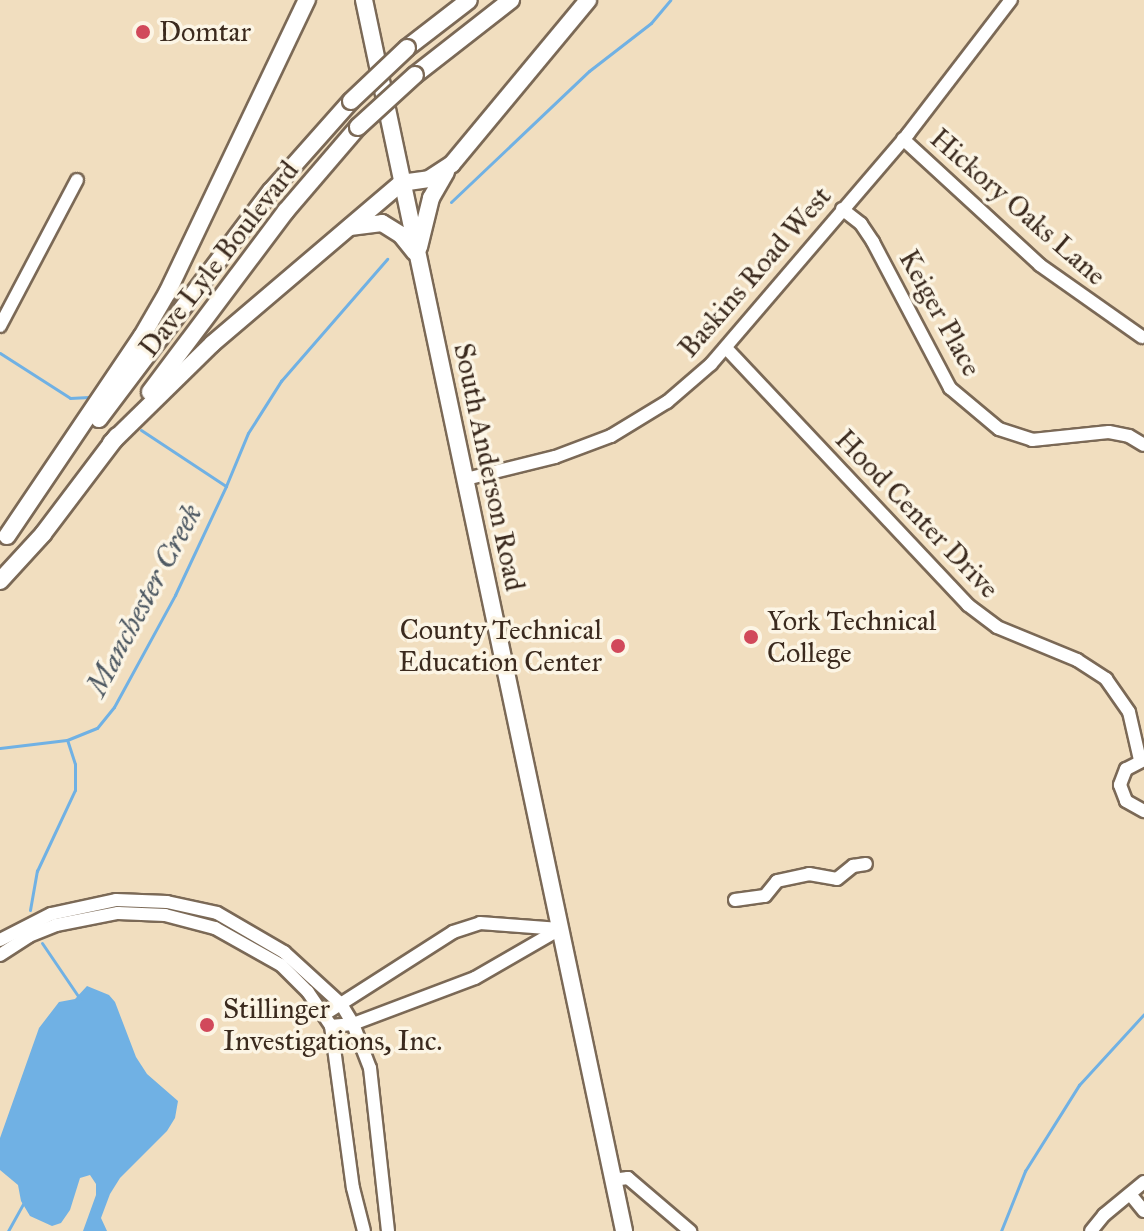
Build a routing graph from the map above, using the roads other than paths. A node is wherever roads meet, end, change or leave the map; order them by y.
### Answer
1 (307, 0) edge
2 (364, 0) edge
3 (469, 0) edge
4 (511, 0) edge
5 (588, 0) edge
6 (1011, 0) edge
7 (903, 139) junction
8 (452, 164) junction
9 (77, 180) dead end
10 (401, 183) junction
11 (842, 209) junction
12 (342, 231) junction
13 (417, 257) junction
14 (0, 326) edge
15 (1142, 337) dead end
16 (726, 348) junction
17 (111, 443) junction
18 (1144, 445) edge
19 (466, 479) junction
20 (3, 540) edge
21 (0, 581) edge
22 (1142, 760) edge
23 (1144, 811) edge
24 (866, 864) dead end
25 (735, 900) dead end
26 (560, 929) junction
27 (0, 940) edge
28 (0, 955) edge
29 (341, 1004) junction
30 (328, 1020) junction
31 (353, 1024) junction
32 (612, 1180) junction
33 (1144, 1182) edge
34 (1130, 1194) junction
35 (651, 1198) junction
36 (1144, 1211) edge
37 (620, 1213) junction
38 (364, 1231) edge
39 (388, 1231) edge
40 (624, 1231) edge
41 (690, 1231) edge
42 (1091, 1231) edge

1 - 20 main road
2 - 10 main road, South Anderson Road
3 - 20 main road, Dave Lyle Boulevard, bridge
4 - 17 main road, Dave Lyle Boulevard, bridge
5 - 8 main road
6 - 7 street, Baskins Road West
7 - 11 street, Baskins Road West
7 - 15 street, Hickory Oaks Lane
8 - 10 main road
8 - 13 main road
9 - 14 street
10 - 12 main road
10 - 13 main road, South Anderson Road
11 - 16 street, Baskins Road West
11 - 18 street, Keiger Place
12 - 13 main road
12 - 17 main road
13 - 19 main road, South Anderson Road
16 - 19 street, Baskins Road West
16 - 22 street, Hood Center Drive
17 - 21 main road, Dave Lyle Boulevard
19 - 26 main road, South Anderson Road
22 - 23 street, Hood Center Drive
24 - 25 street
26 - 29 street
26 - 31 street
26 - 32 main road, South Anderson Road
27 - 29 street
28 - 30 street
29 - 30 street
29 - 31 street
30 - 31 street
30 - 38 street
31 - 39 street
32 - 35 street
32 - 37 main road, South Anderson Road
33 - 34 street
34 - 36 street
34 - 42 street
35 - 37 street
35 - 41 street
37 - 40 main road, South Anderson Road

